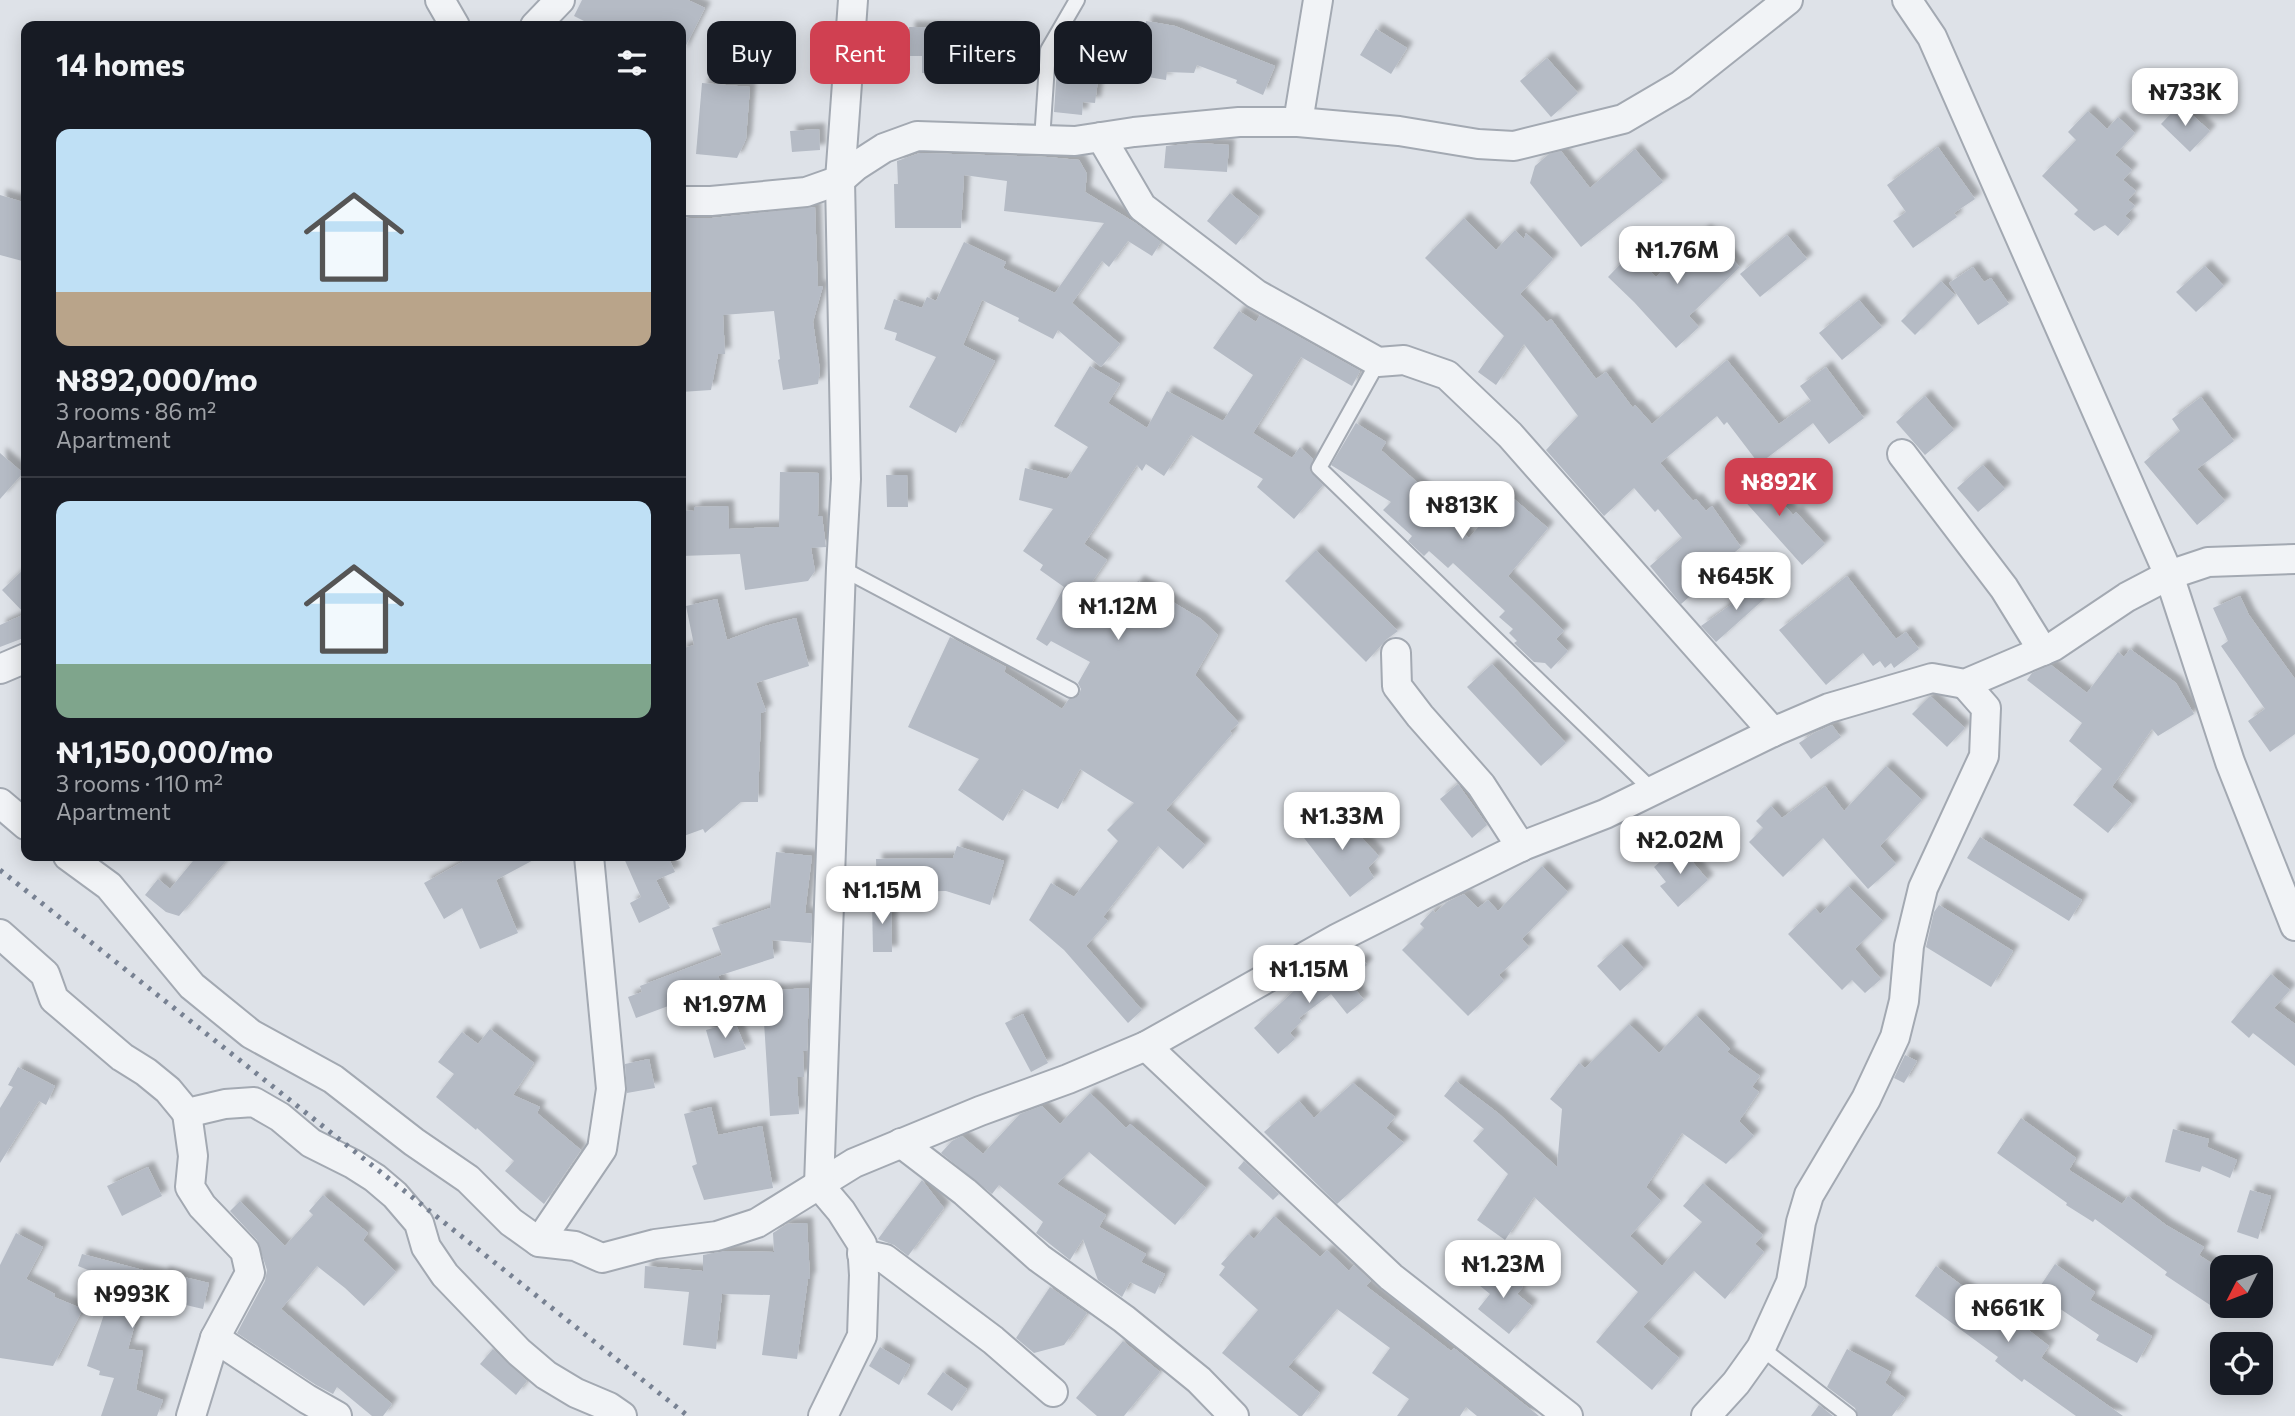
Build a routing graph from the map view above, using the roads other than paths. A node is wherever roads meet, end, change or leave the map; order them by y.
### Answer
1 (440, 0) edge
2 (559, 0) edge
3 (853, 0) edge
4 (1077, 0) edge
5 (1318, 0) edge
6 (1788, 0) edge
7 (1907, 0) edge
8 (452, 21) edge
9 (540, 21) edge
10 (1298, 122) junction
11 (1101, 137) junction
12 (1042, 141) junction
13 (841, 180) junction
14 (686, 201) edge
15 (1378, 362) junction
16 (1902, 454) dead end
17 (2295, 559) edge
18 (841, 568) junction
19 (2169, 575) junction
20 (2043, 650) junction
21 (1396, 653) dead end
22 (21, 659) edge
23 (0, 669) edge
24 (1965, 684) junction
25 (1071, 690) dead end
26 (1773, 732) junction
27 (1652, 790) junction
28 (0, 803) edge
29 (21, 821) edge
30 (1521, 848) junction
31 (75, 861) edge
32 (589, 861) edge
33 (2295, 926) edge
34 (0, 934) edge
35 (1146, 1046) junction
36 (187, 1113) junction
37 (901, 1143) junction
38 (819, 1185) junction
39 (539, 1242) junction
40 (863, 1254) junction
41 (215, 1338) junction
42 (1761, 1348) junction
43 (1053, 1392) dead end
44 (191, 1416) edge
45 (337, 1416) edge
46 (622, 1416) edge
47 (823, 1416) edge
48 (1234, 1416) edge
49 (1568, 1416) edge
50 (1706, 1416) edge
51 (1849, 1416) edge

1 - 8 street
2 - 9 street
3 - 13 street
4 - 12 lane
5 - 10 street
6 - 10 street
7 - 19 street
10 - 11 street
11 - 12 street
11 - 15 street
12 - 13 street
13 - 14 street
13 - 18 street
15 - 26 street
15 - 27 lane
16 - 20 street
17 - 19 street
18 - 25 lane
18 - 38 street
19 - 20 street
19 - 33 street
20 - 24 street
21 - 30 street
22 - 23 street
24 - 26 street
24 - 42 street
26 - 27 street
27 - 30 street
28 - 29 street
30 - 35 street
31 - 39 street
32 - 39 street
34 - 36 street
35 - 37 street
35 - 49 street
36 - 41 street
36 - 46 street
37 - 38 street
37 - 48 street
38 - 39 street
38 - 40 street
40 - 43 street
40 - 47 street
41 - 44 street
41 - 45 street
42 - 50 street
42 - 51 lane

